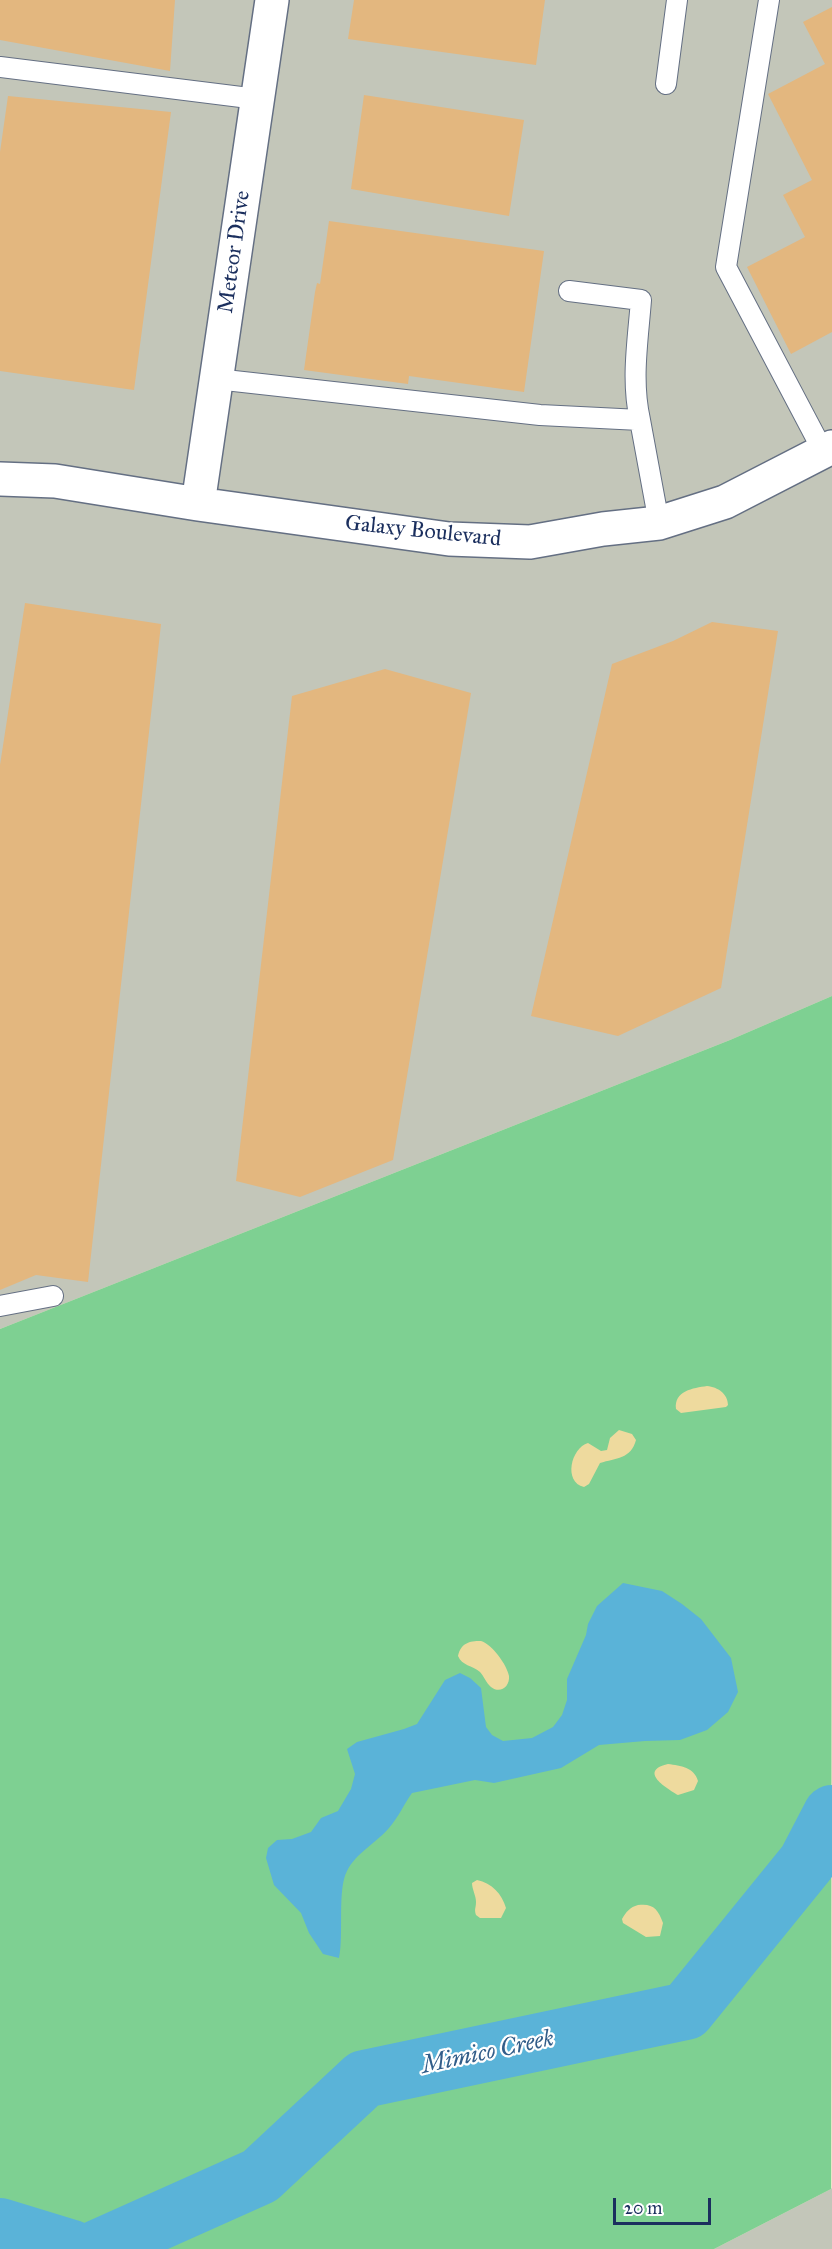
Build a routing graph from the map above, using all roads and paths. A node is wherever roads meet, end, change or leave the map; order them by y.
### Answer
1 (272, 0) edge
2 (677, 0) edge
3 (769, 0) edge
4 (0, 67) edge
5 (666, 84) dead end
6 (257, 99) junction
7 (569, 291) dead end
8 (216, 379) junction
9 (640, 420) junction
10 (828, 449) edge
11 (0, 479) edge
12 (198, 504) junction
13 (659, 523) junction
14 (53, 1296) dead end
15 (0, 1306) edge

1 - 6 street, Meteor Drive
2 - 5 lane
3 - 10 lane
4 - 6 lane
6 - 8 street, Meteor Drive
7 - 9 lane
8 - 9 lane
8 - 12 street, Meteor Drive
9 - 13 lane
10 - 13 street, Galaxy Boulevard
11 - 12 street, Galaxy Boulevard
12 - 13 street, Galaxy Boulevard
14 - 15 lane

